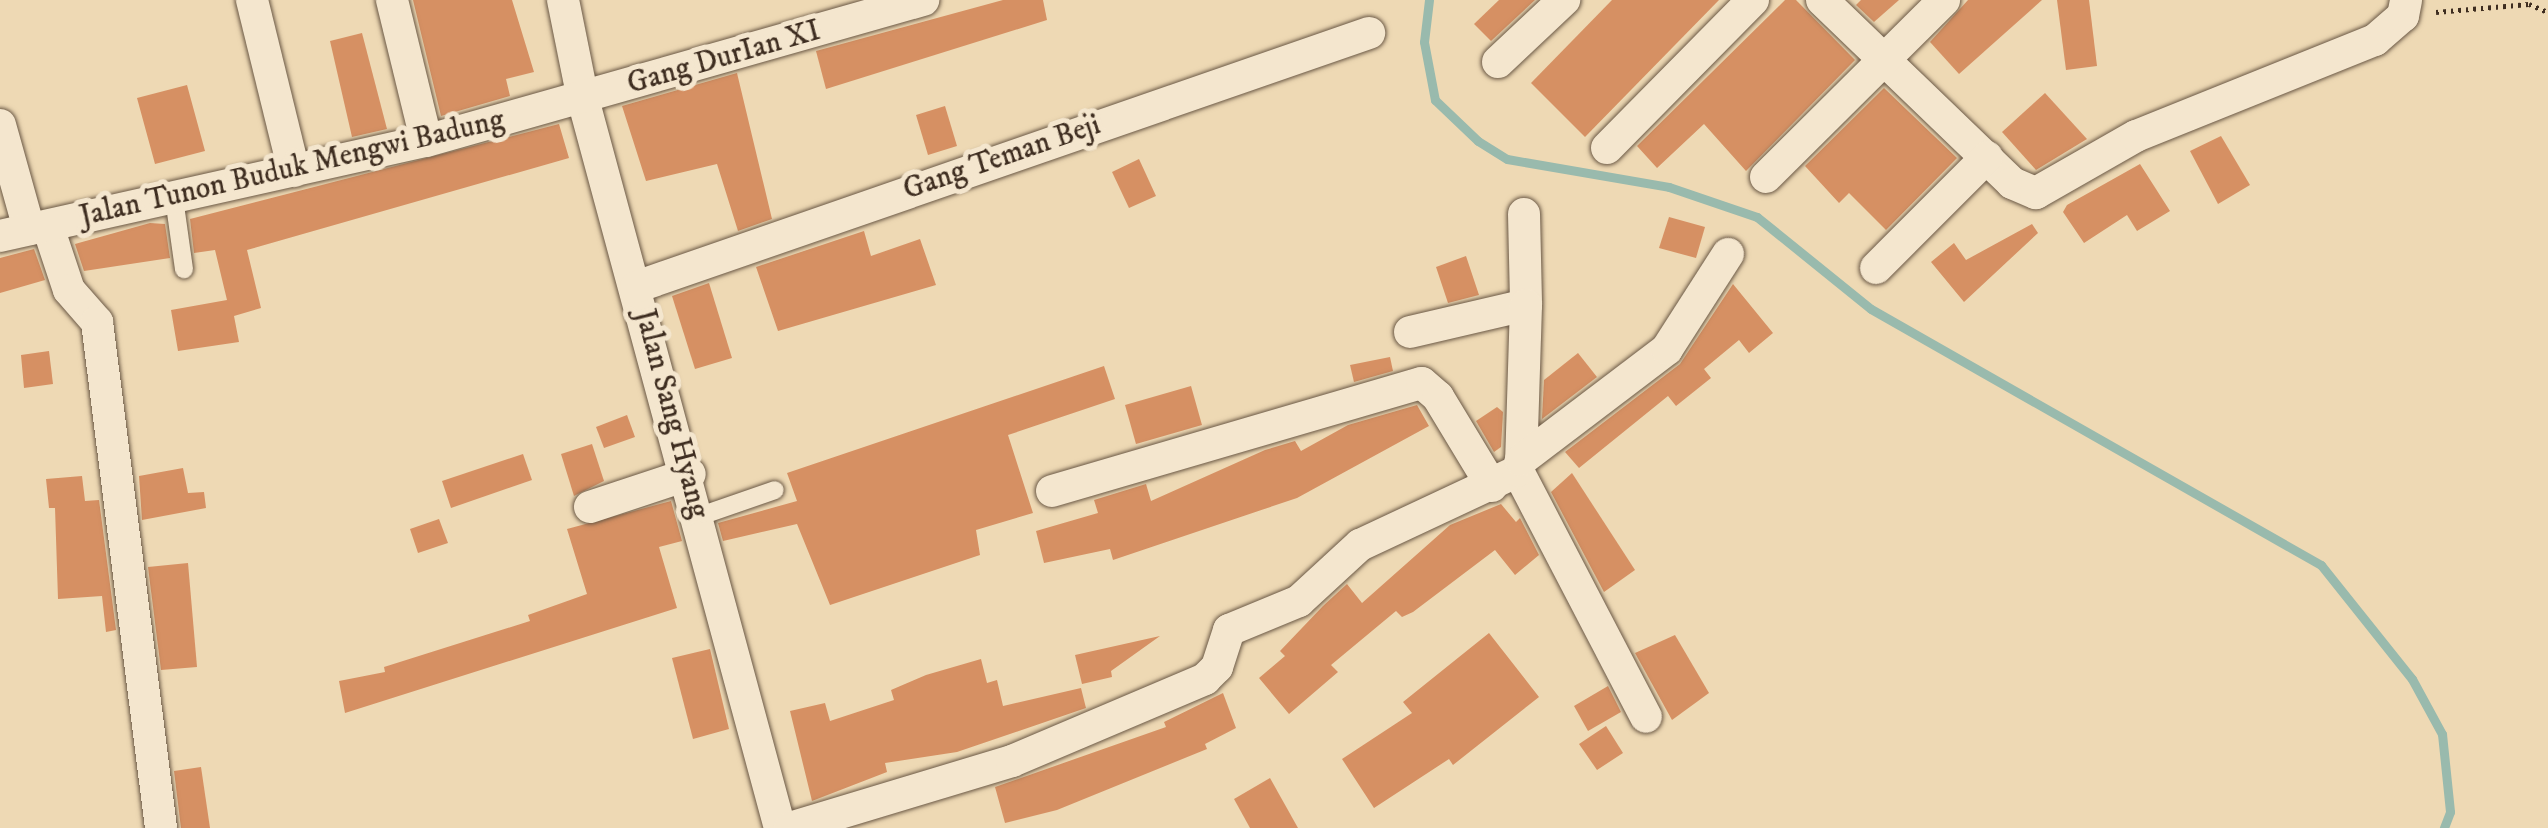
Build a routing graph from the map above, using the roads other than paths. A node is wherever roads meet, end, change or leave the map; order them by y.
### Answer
1 (252, 0) edge
2 (392, 0) edge
3 (563, 0) edge
4 (923, 0) edge
5 (1564, 0) edge
6 (1753, 0) edge
7 (1822, 0) edge
8 (1944, 0) edge
9 (2405, 8) edge
10 (1370, 33) dead end
11 (1883, 59) junction
12 (1498, 62) dead end
13 (583, 98) junction
14 (0, 125) edge
15 (424, 127) dead end
16 (1607, 148) dead end
17 (1987, 158) junction
18 (294, 171) junction
19 (1766, 178) dead end
20 (174, 198) junction
21 (1524, 214) dead end
22 (26, 231) edge
23 (1728, 254) dead end
24 (1876, 268) dead end
25 (184, 269) dead end
26 (636, 287) junction
27 (1526, 306) junction
28 (1410, 332) dead end
29 (1510, 472) junction
30 (690, 474) junction
31 (775, 490) dead end
32 (1052, 491) dead end
33 (590, 508) dead end
34 (700, 516) junction
35 (1646, 717) dead end
36 (161, 828) edge
37 (780, 828) edge
38 (790, 828) edge

1 - 18 street
2 - 15 street
3 - 13 street, Jalan Sang Hyang
4 - 13 street, Gang DurIan XI
5 - 12 street
6 - 16 street
7 - 11 street
8 - 11 street
9 - 17 street
10 - 26 street, Gang Teman Beji
11 - 17 street
11 - 19 street
13 - 18 street, Jalan Tunon Buduk Mengwi Badung
13 - 26 street, Jalan Sang Hyang
14 - 22 street
17 - 24 street
18 - 20 street, Jalan Tunon Buduk Mengwi Badung
20 - 22 street, Jalan Tunon Buduk Mengwi Badung
20 - 25 lane
21 - 27 street
22 - 36 street
23 - 29 street
26 - 30 street, Jalan Sang Hyang
27 - 28 street
27 - 29 street
29 - 32 street
29 - 35 street
29 - 38 street
30 - 33 street
30 - 34 street, Jalan Sang Hyang
31 - 34 lane
34 - 37 street, Jalan Sang Hyang

